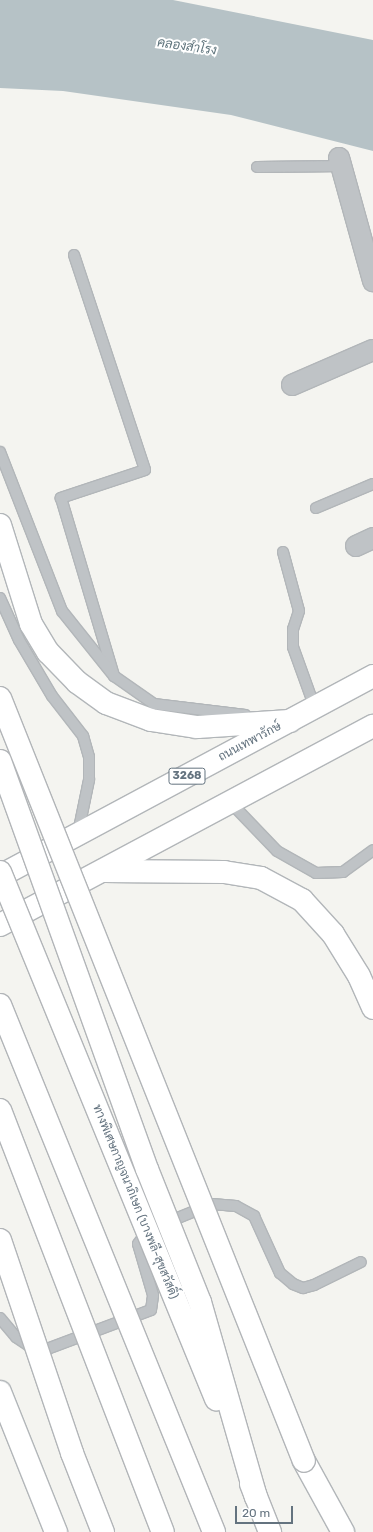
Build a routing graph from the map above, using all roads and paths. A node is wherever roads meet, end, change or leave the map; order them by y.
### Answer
1 (342, 162) joint
2 (257, 167) dead end
3 (74, 255) dead end
4 (373, 281) edge
5 (373, 350) edge
6 (292, 385) dead end
7 (0, 452) edge
8 (373, 484) edge
9 (316, 508) dead end
10 (0, 525) edge
11 (283, 552) dead end
12 (0, 598) edge
13 (114, 676) junction
14 (373, 676) edge
15 (0, 698) edge
16 (314, 708) junction
17 (290, 721) junction
18 (373, 726) edge
19 (0, 761) edge
20 (231, 803) junction
21 (77, 835) junction
22 (373, 850) edge
23 (104, 871) junction
24 (0, 874) edge
25 (0, 925) edge
26 (0, 1005) edge
27 (373, 1008) edge
28 (0, 1110) edge
29 (0, 1240) edge
30 (361, 1262) dead end
31 (0, 1318) edge
32 (0, 1392) edge
33 (256, 1497) junction
34 (56, 1532) edge
35 (103, 1532) edge
36 (163, 1532) edge
37 (214, 1532) edge
38 (270, 1532) edge
39 (342, 1532) edge

1 - 2 lane
1 - 4 street
3 - 13 lane
5 - 6 street
7 - 13 lane
8 - 9 lane
10 - 17 main road
11 - 16 lane
12 - 21 lane
13 - 17 lane
14 - 16 main road, ถนนเทพารักษ์ / 3268
15 - 39 main road, bridge
16 - 17 main road, ถนนเทพารักษ์ / 3268
17 - 21 main road, ถนนเทพารักษ์ / 3268
18 - 20 main road
19 - 33 main road, bridge
20 - 22 lane
20 - 23 main road
21 - 24 main road, ถนนเทพารักษ์ / 3268
23 - 25 main road
23 - 27 main road
24 - 33 main road, ทางพิเศษกาญจนาภิเษก (บางพลี-สุขสวัสดิ์), bridge
26 - 37 main road, bridge
28 - 36 main road, bridge
29 - 35 main road, bridge
30 - 31 lane
32 - 34 main road
33 - 38 main road, ทางพิเศษกาญจนาภิเษก (บางพลี-สุขสวัสดิ์), bridge

